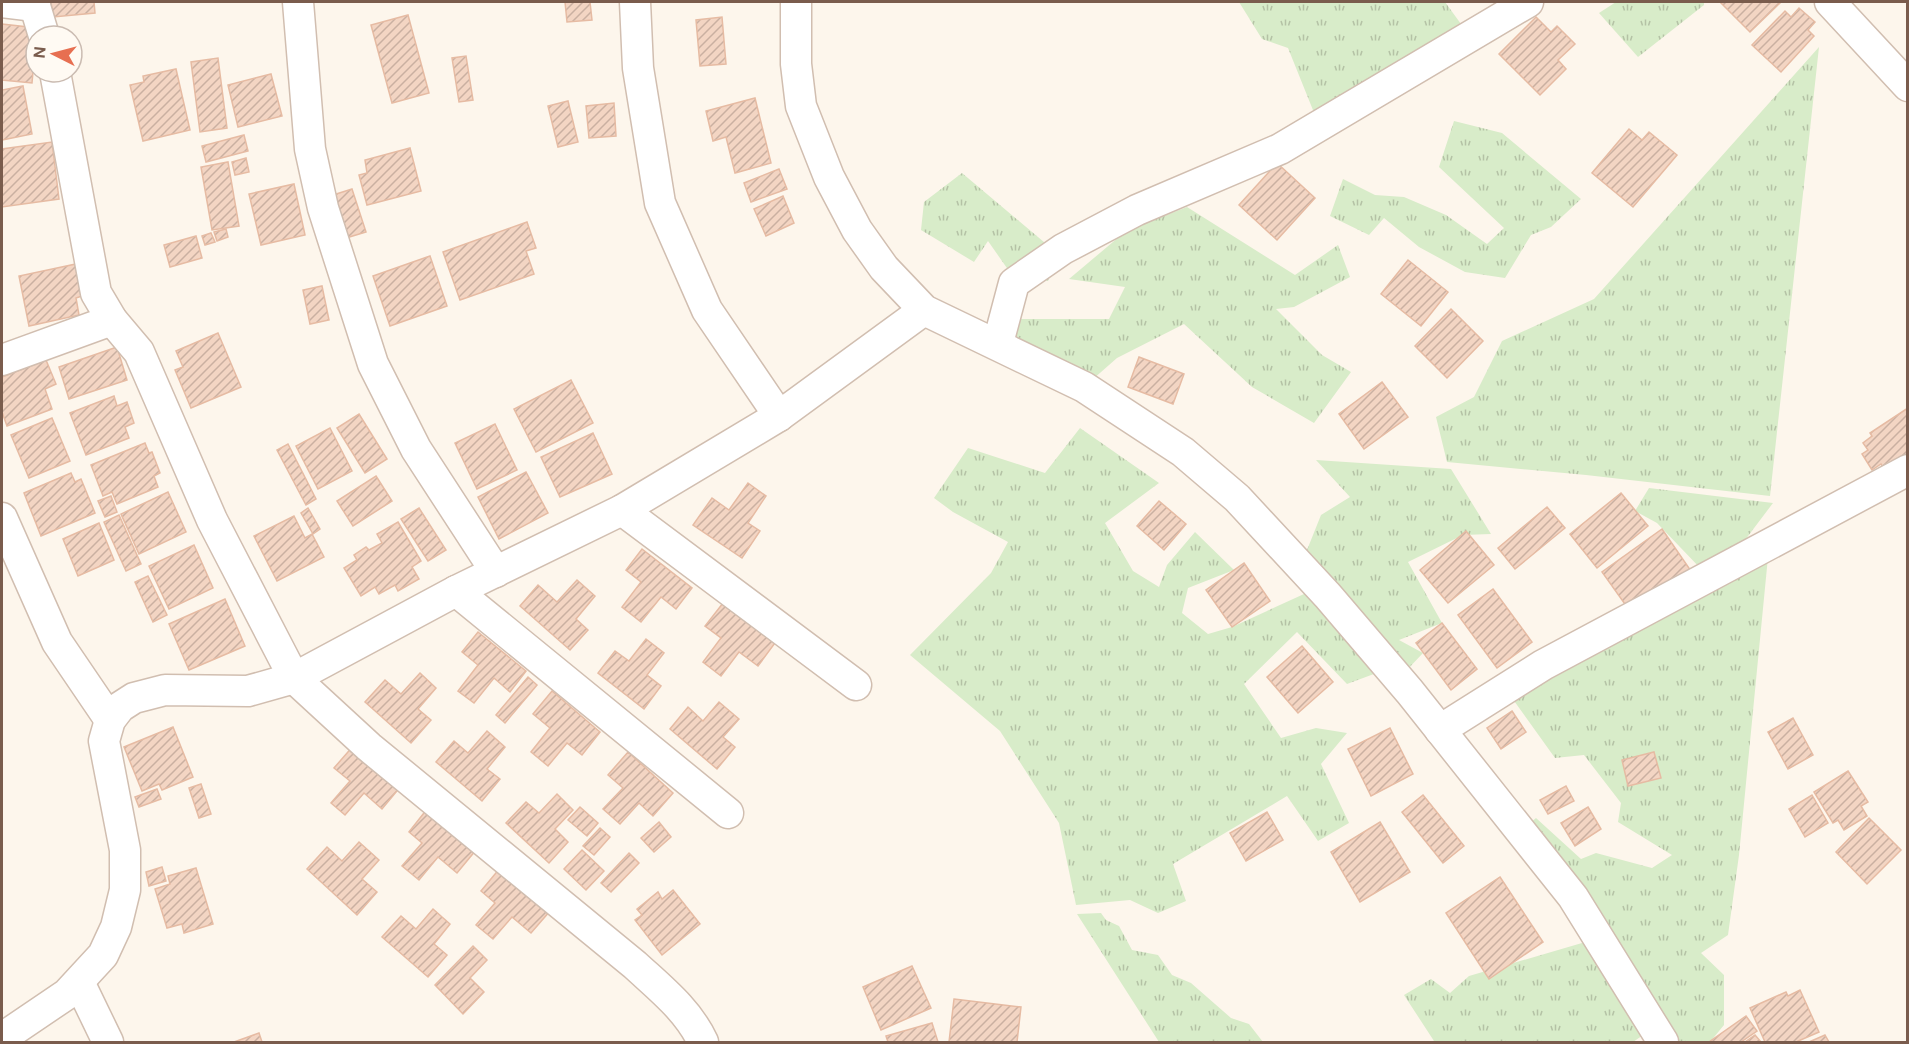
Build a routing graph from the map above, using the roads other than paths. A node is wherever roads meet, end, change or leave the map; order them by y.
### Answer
1 (2, 2) edge
2 (298, 2) edge
3 (635, 2) edge
4 (796, 2) edge
5 (1528, 2) edge
6 (1830, 2) edge
7 (35, 4) edge
8 (41, 24) edge
9 (57, 84) edge
10 (1908, 86) edge
11 (924, 310) junction
12 (112, 320) junction
13 (998, 343) junction
14 (2, 360) edge
15 (779, 416) junction
16 (1908, 470) edge
17 (622, 510) junction
18 (2, 518) edge
19 (496, 572) junction
20 (456, 591) junction
21 (294, 678) junction
22 (856, 685) dead end
23 (111, 720) junction
24 (1440, 730) junction
25 (728, 813) dead end
26 (79, 982) junction
27 (2, 1038) edge
28 (108, 1042) edge
29 (703, 1042) edge
30 (1663, 1042) edge

1 - 7 street
2 - 19 street
3 - 15 street
4 - 11 street
5 - 13 street
6 - 10 street
7 - 8 street
9 - 12 street
11 - 13 street
11 - 15 street
12 - 14 street
12 - 21 street
13 - 24 street
15 - 17 street
16 - 24 street
17 - 19 street
17 - 22 street
18 - 23 street
19 - 20 street
20 - 21 street
20 - 25 street
21 - 23 street
21 - 29 street
23 - 26 street
24 - 30 street
26 - 27 street
26 - 28 street

